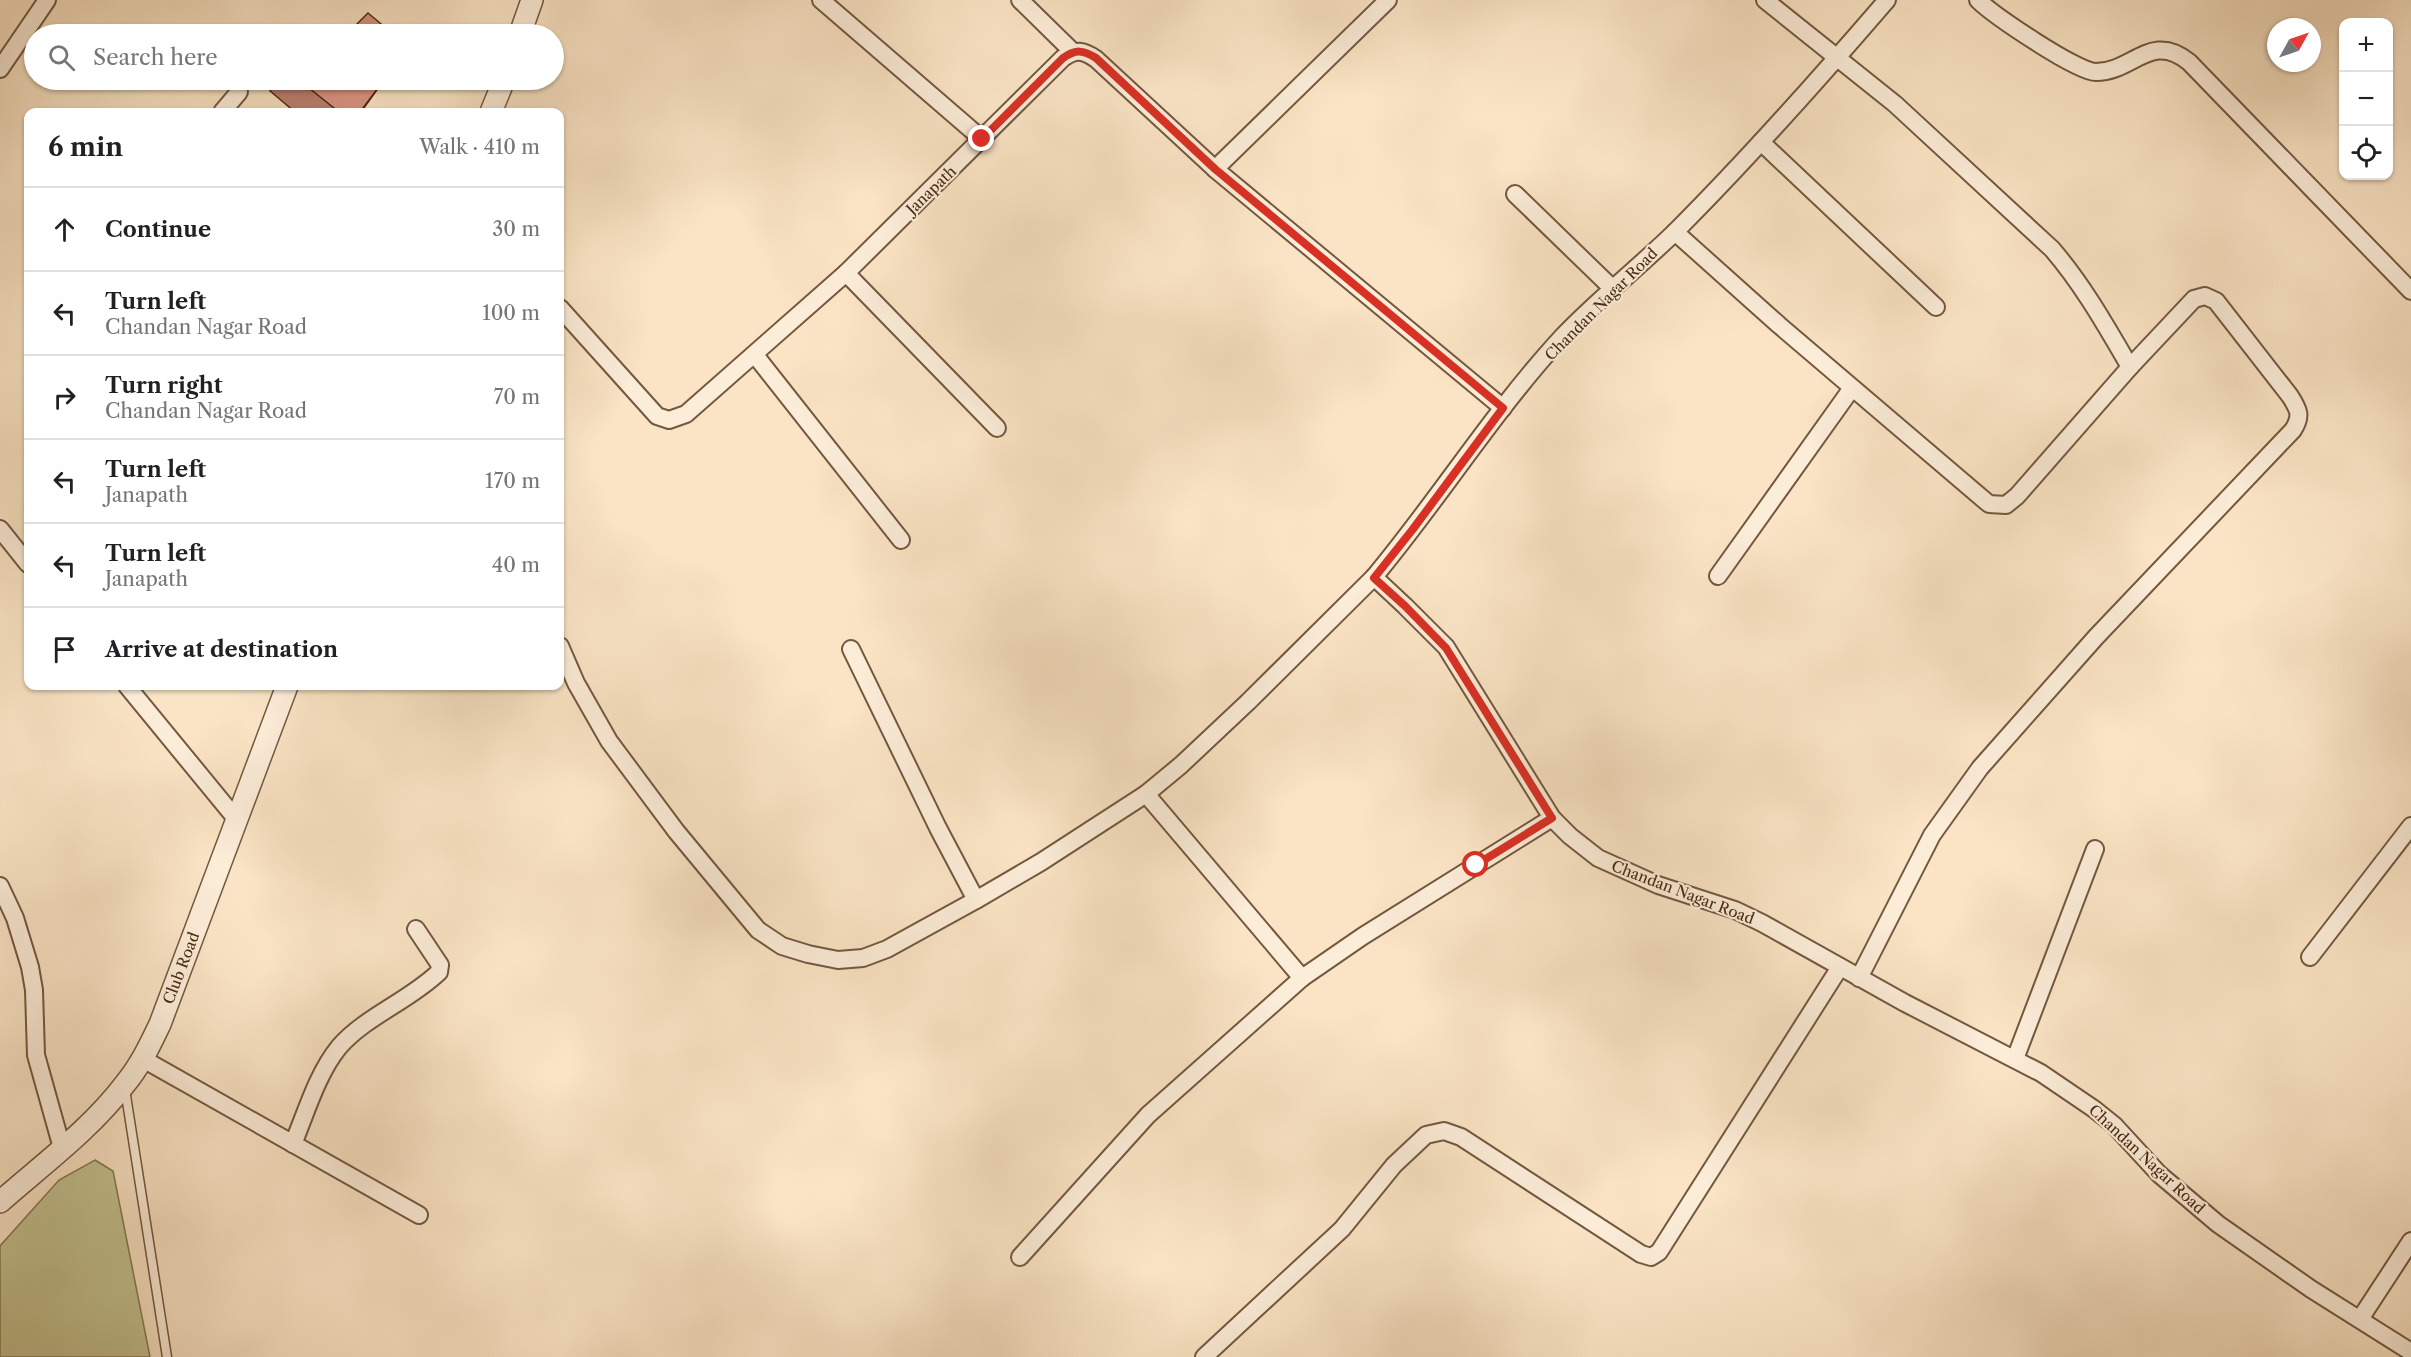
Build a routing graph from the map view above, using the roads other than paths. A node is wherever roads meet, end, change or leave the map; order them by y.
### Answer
1 (47, 0) edge
2 (532, 0) edge
3 (821, 0) edge
4 (1020, 0) edge
5 (1388, 0) edge
6 (1765, 0) edge
7 (1887, 0) edge
8 (1986, 3) edge
9 (31, 24) edge
10 (524, 24) edge
11 (24, 34) edge
12 (1073, 52) junction
13 (1838, 58) junction
14 (0, 69) edge
15 (500, 90) edge
16 (239, 92) dead end
17 (225, 108) edge
18 (493, 108) edge
19 (982, 139) junction
20 (1761, 142) junction
21 (1215, 169) junction
22 (1515, 194) dead end
23 (1675, 232) junction
24 (846, 273) junction
25 (1613, 289) junction
26 (2411, 291) edge
27 (1936, 307) dead end
28 (564, 313) edge
29 (755, 355) junction
30 (2130, 368) junction
31 (1852, 388) junction
32 (1503, 408) junction
33 (997, 428) dead end
34 (0, 529) edge
35 (901, 540) dead end
36 (24, 559) edge
37 (1718, 576) dead end
38 (1374, 578) junction
39 (851, 649) dead end
40 (564, 654) edge
41 (131, 690) edge
42 (286, 690) edge
43 (1146, 794) junction
44 (1552, 818) junction
45 (237, 820) junction
46 (2411, 826) edge
47 (2095, 849) dead end
48 (0, 886) edge
49 (976, 900) junction
50 (416, 929) dead end
51 (2310, 957) dead end
52 (1840, 967) junction
53 (1302, 978) junction
54 (1859, 978) junction
55 (143, 1059) junction
56 (2015, 1059) junction
57 (124, 1086) junction
58 (293, 1144) junction
59 (62, 1148) junction
60 (0, 1202) edge
61 (419, 1215) dead end
62 (2411, 1241) edge
63 (1020, 1257) dead end
64 (2360, 1320) junction
65 (2411, 1352) edge
66 (167, 1357) edge
67 (1204, 1357) edge

1 - 9 street
2 - 10 street
3 - 19 street
4 - 12 street
5 - 21 street
6 - 13 street
7 - 13 street, Chandan Nagar Road
8 - 26 street
11 - 14 street
12 - 19 street, Janapath
12 - 21 street
13 - 20 street, Chandan Nagar Road
13 - 30 street
15 - 18 street
16 - 17 street
19 - 24 street, Janapath
20 - 23 street, Chandan Nagar Road
20 - 27 street
21 - 32 street
22 - 25 street
23 - 25 street, Chandan Nagar Road
23 - 31 street
24 - 29 street, Janapath
24 - 33 street
25 - 32 street, Chandan Nagar Road
28 - 29 street, Janapath
29 - 35 street
30 - 31 street
30 - 54 street
31 - 37 street
32 - 38 street, Chandan Nagar Road
34 - 36 street
38 - 43 street
38 - 44 street, Chandan Nagar Road
39 - 49 street
40 - 49 street
41 - 45 street
42 - 45 street, Club Road
43 - 49 street
43 - 53 street
44 - 52 street, Chandan Nagar Road
44 - 53 street
45 - 55 street, Club Road
46 - 51 street
47 - 56 street
48 - 59 street
50 - 58 street
52 - 54 street, Chandan Nagar Road
52 - 67 street
53 - 63 street
54 - 56 street, Chandan Nagar Road
55 - 57 street, Club Road
55 - 58 street
56 - 64 street, Chandan Nagar Road
57 - 59 street, Club Road
57 - 66 lane
58 - 61 street
59 - 60 street, Club Road
62 - 64 street
64 - 65 street, Chandan Nagar Road

